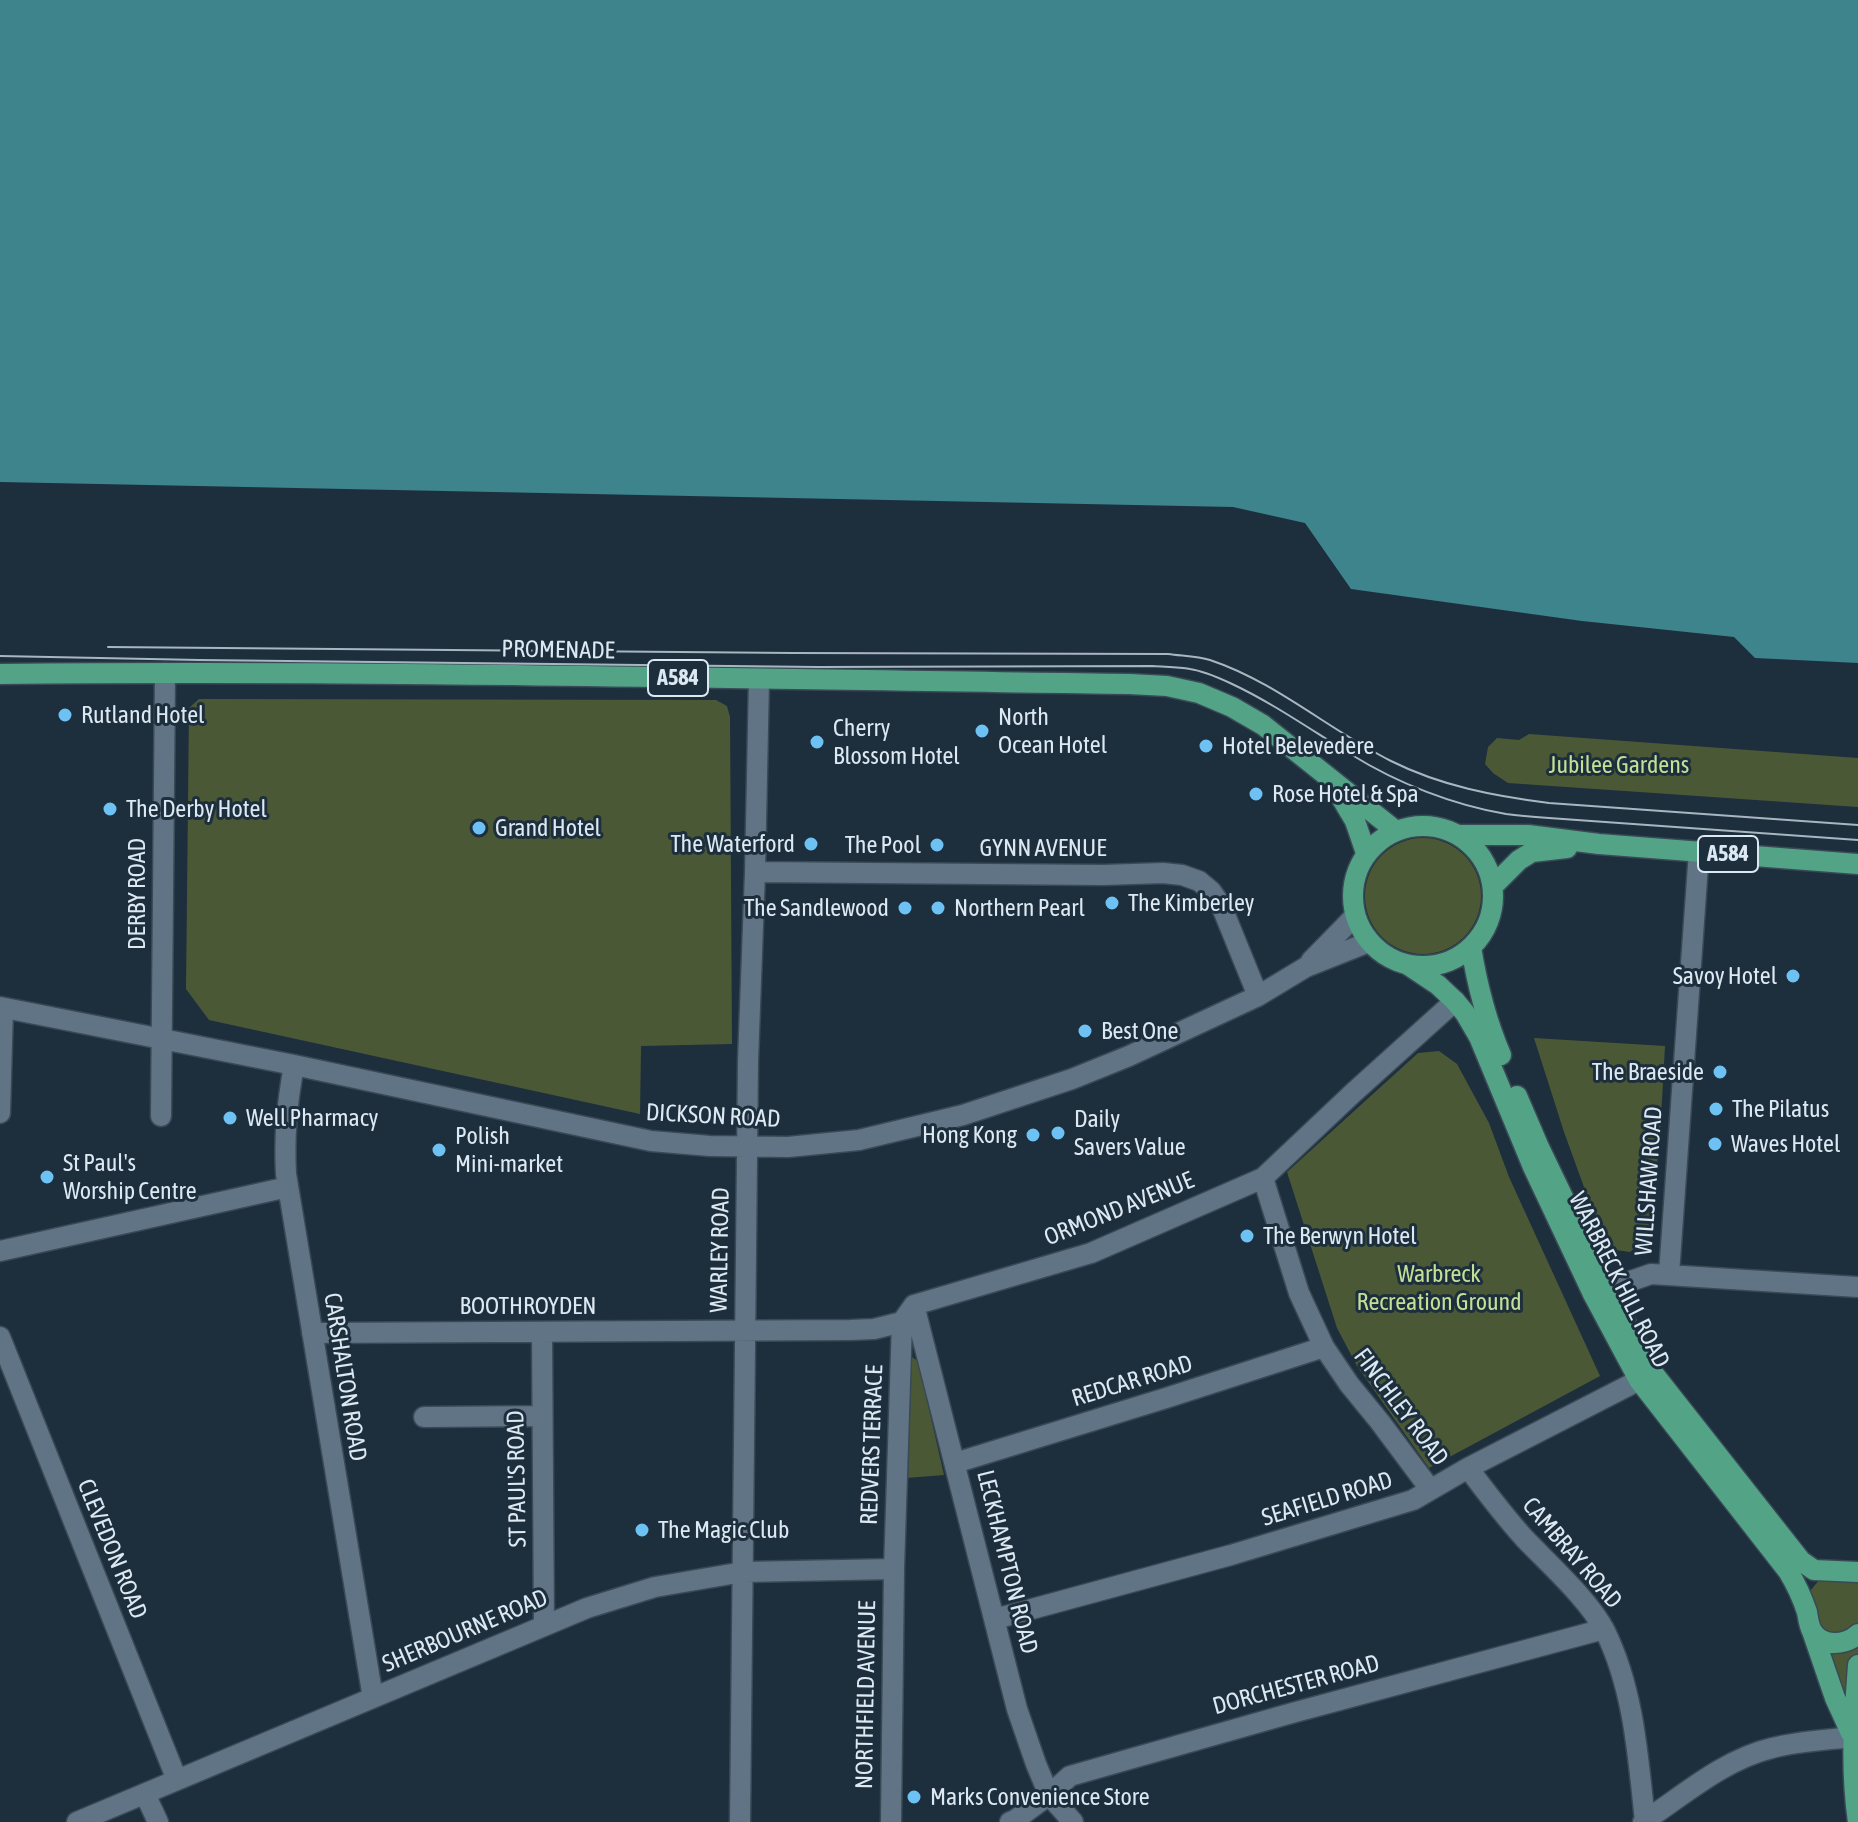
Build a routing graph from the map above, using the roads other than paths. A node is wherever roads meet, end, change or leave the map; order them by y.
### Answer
1 (165, 673) junction
2 (0, 674) edge
3 (759, 679) junction
4 (1329, 778) junction
5 (1396, 831) junction
6 (1459, 835) junction
7 (1599, 844) junction
8 (1699, 851) junction
9 (1366, 853) junction
10 (1858, 864) edge
11 (755, 872) junction
12 (1493, 886) junction
13 (1355, 916) junction
14 (1369, 942) junction
15 (1471, 947) junction
16 (1408, 965) junction
17 (1306, 967) junction
18 (1258, 996) junction
19 (1455, 1001) junction
20 (2, 1007) edge
21 (163, 1038) junction
22 (294, 1065) junction
23 (0, 1113) edge
24 (161, 1116) dead end
25 (749, 1147) junction
26 (1263, 1178) junction
27 (288, 1187) junction
28 (0, 1251) edge
29 (1669, 1274) junction
30 (1858, 1287) edge
31 (1600, 1292) junction
32 (914, 1305) junction
33 (902, 1322) junction
34 (542, 1332) junction
35 (744, 1332) junction
36 (312, 1333) junction
37 (0, 1337) edge
38 (1324, 1347) junction
39 (1646, 1376) junction
40 (542, 1416) junction
41 (424, 1417) dead end
42 (955, 1463) junction
43 (1468, 1468) junction
44 (1430, 1489) junction
45 (894, 1569) junction
46 (1831, 1571) junction
47 (743, 1572) junction
48 (1858, 1572) edge
49 (1806, 1610) junction
50 (995, 1619) junction
51 (544, 1626) junction
52 (1604, 1629) junction
53 (1812, 1631) junction
54 (1858, 1634) edge
55 (1858, 1665) edge
56 (373, 1698) junction
57 (1852, 1737) junction
58 (177, 1780) junction
59 (1856, 1790) edge
60 (145, 1794) junction
61 (1049, 1795) junction
62 (1013, 1821) edge
63 (77, 1822) edge
64 (158, 1822) edge
65 (740, 1822) edge
66 (891, 1822) edge
67 (1073, 1822) edge
68 (1644, 1822) edge
69 (1858, 1822) edge

1 - 2 main road, PROMENADE / A584
1 - 3 main road, PROMENADE / A584
1 - 21 street, DERBY ROAD
3 - 4 main road, PROMENADE / A584
3 - 11 street, WARLEY ROAD
4 - 5 main road, PROMENADE / A584
4 - 9 main road, PROMENADE / A584
5 - 6 main road, A584
5 - 9 main road
6 - 7 main road, A584
6 - 12 main road
7 - 8 main road, A584
7 - 12 main road, A584
8 - 10 main road, A584
8 - 29 street, WILLSHAW ROAD
9 - 13 main road
11 - 18 street, GYNN AVENUE
11 - 25 street, WARLEY ROAD
12 - 15 main road
13 - 14 main road
13 - 17 street, DICKSON ROAD
14 - 16 main road
14 - 17 street, DICKSON ROAD
15 - 16 main road
15 - 31 main road, WARBRECK HILL ROAD
16 - 19 main road, WARBRECK HILL ROAD
17 - 18 street, DICKSON ROAD
18 - 25 street, DICKSON ROAD
19 - 26 street, ORMOND AVENUE
19 - 31 main road, WARBRECK HILL ROAD
20 - 21 street, DICKSON ROAD
20 - 23 street
21 - 22 street, DICKSON ROAD
21 - 24 street, DERBY ROAD
22 - 25 street, DICKSON ROAD
22 - 27 street, CARSHALTON ROAD
25 - 35 street, WARLEY ROAD
26 - 32 street, ORMOND AVENUE
26 - 38 street, FINCHLEY ROAD
27 - 28 street
27 - 36 street, CARSHALTON ROAD
29 - 30 street
29 - 31 street
31 - 39 main road, WARBRECK HILL ROAD
32 - 33 street
32 - 42 street, LECKHAMPTON ROAD
33 - 35 street
33 - 45 street, REDVERS TERRACE
34 - 35 street, BOOTHROYDEN
34 - 36 street, BOOTHROYDEN
34 - 40 street, ST PAUL'S ROAD
35 - 47 street, WARLEY ROAD
36 - 56 street, CARSHALTON ROAD
37 - 58 street, CLEVEDON ROAD
38 - 42 street, REDCAR ROAD
38 - 44 street, FINCHLEY ROAD
39 - 43 street, SEAFIELD ROAD
39 - 46 main road, WARBRECK HILL ROAD
39 - 49 main road, WARBRECK HILL ROAD
40 - 41 street
40 - 51 street, ST PAUL'S ROAD
42 - 50 street, LECKHAMPTON ROAD
43 - 44 street, SEAFIELD ROAD
43 - 52 street, CAMBRAY ROAD
44 - 50 street, SEAFIELD ROAD
45 - 47 street, SHERBOURNE ROAD
45 - 66 street, NORTHFIELD AVENUE
46 - 48 main road, WARBRECK HILL ROAD
46 - 49 main road
47 - 51 street, SHERBOURNE ROAD
47 - 65 street, WARLEY ROAD
49 - 53 main road, WARBRECK HILL ROAD
50 - 61 street, LECKHAMPTON ROAD
51 - 56 street, SHERBOURNE ROAD
52 - 61 street, DORCHESTER ROAD
52 - 68 street, CAMBRAY ROAD
53 - 54 main road
53 - 57 main road, WARBRECK HILL ROAD
55 - 57 main road, WARBRECK HILL ROAD
56 - 58 street, SHERBOURNE ROAD
57 - 59 main road, WARBRECK HILL ROAD
57 - 68 street
58 - 60 street, SHERBOURNE ROAD
59 - 69 main road, WARBRECK HILL ROAD
60 - 63 street, SHERBOURNE ROAD
60 - 64 street
61 - 62 street, DORCHESTER ROAD
61 - 67 street, LECKHAMPTON ROAD

